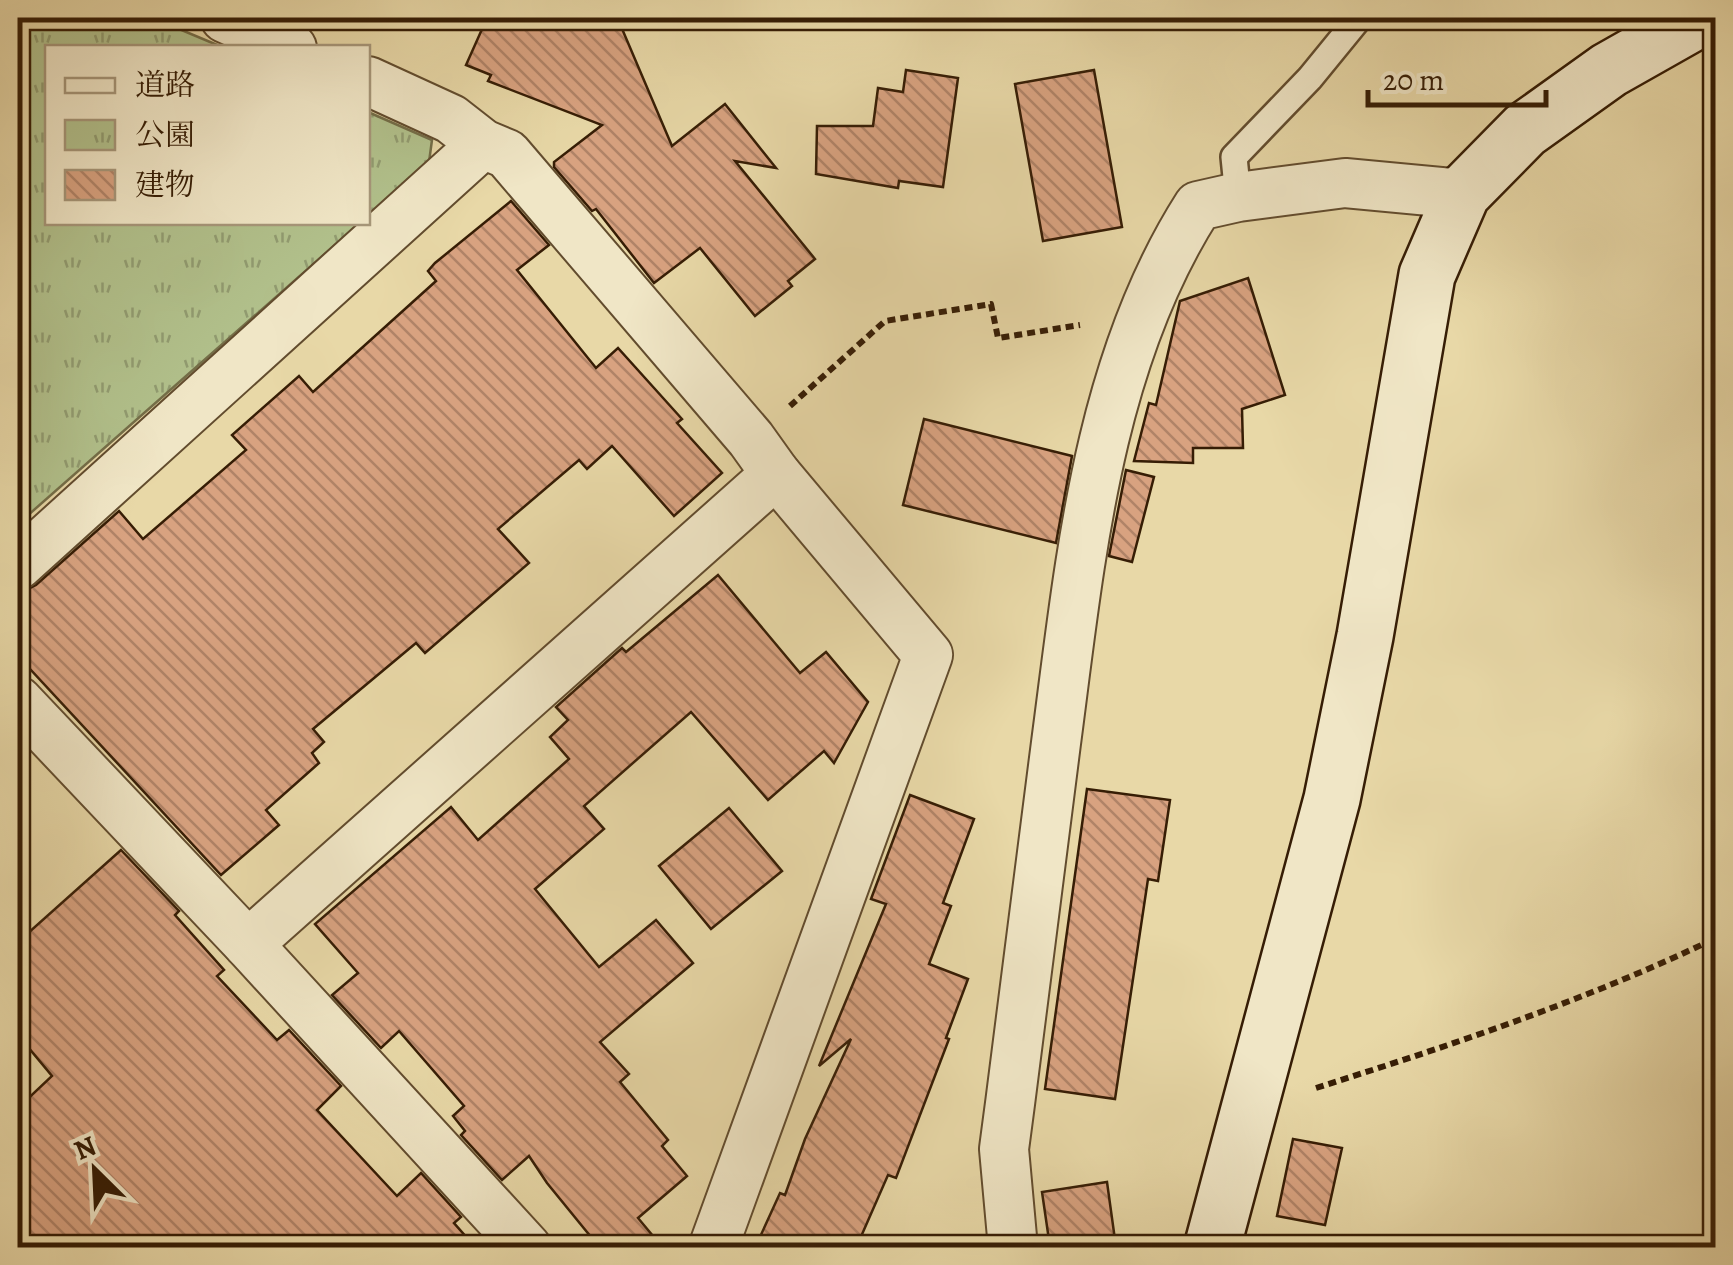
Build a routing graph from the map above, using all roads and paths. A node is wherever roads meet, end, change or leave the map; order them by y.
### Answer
1 (224, 18) edge
2 (1359, 18) edge
3 (1701, 18) edge
4 (285, 45) edge
5 (370, 83) edge
6 (482, 144) junction
7 (1462, 194) junction
8 (1238, 197) junction
9 (1083, 325) dead end
10 (831, 370) dead end
11 (776, 474) junction
12 (18, 565) edge
13 (18, 701) edge
14 (1716, 938) edge
15 (248, 944) junction
16 (1252, 1104) junction
17 (1219, 1239) edge
18 (527, 1248) edge
19 (712, 1248) edge
20 (1013, 1248) edge

1 - 4 street
2 - 8 lane
3 - 7 street
5 - 6 street
6 - 11 street
6 - 12 street
7 - 8 street
7 - 16 street
8 - 20 street
9 - 10 path
11 - 15 street
11 - 19 street
13 - 15 street
14 - 16 path
15 - 18 street
16 - 17 street

